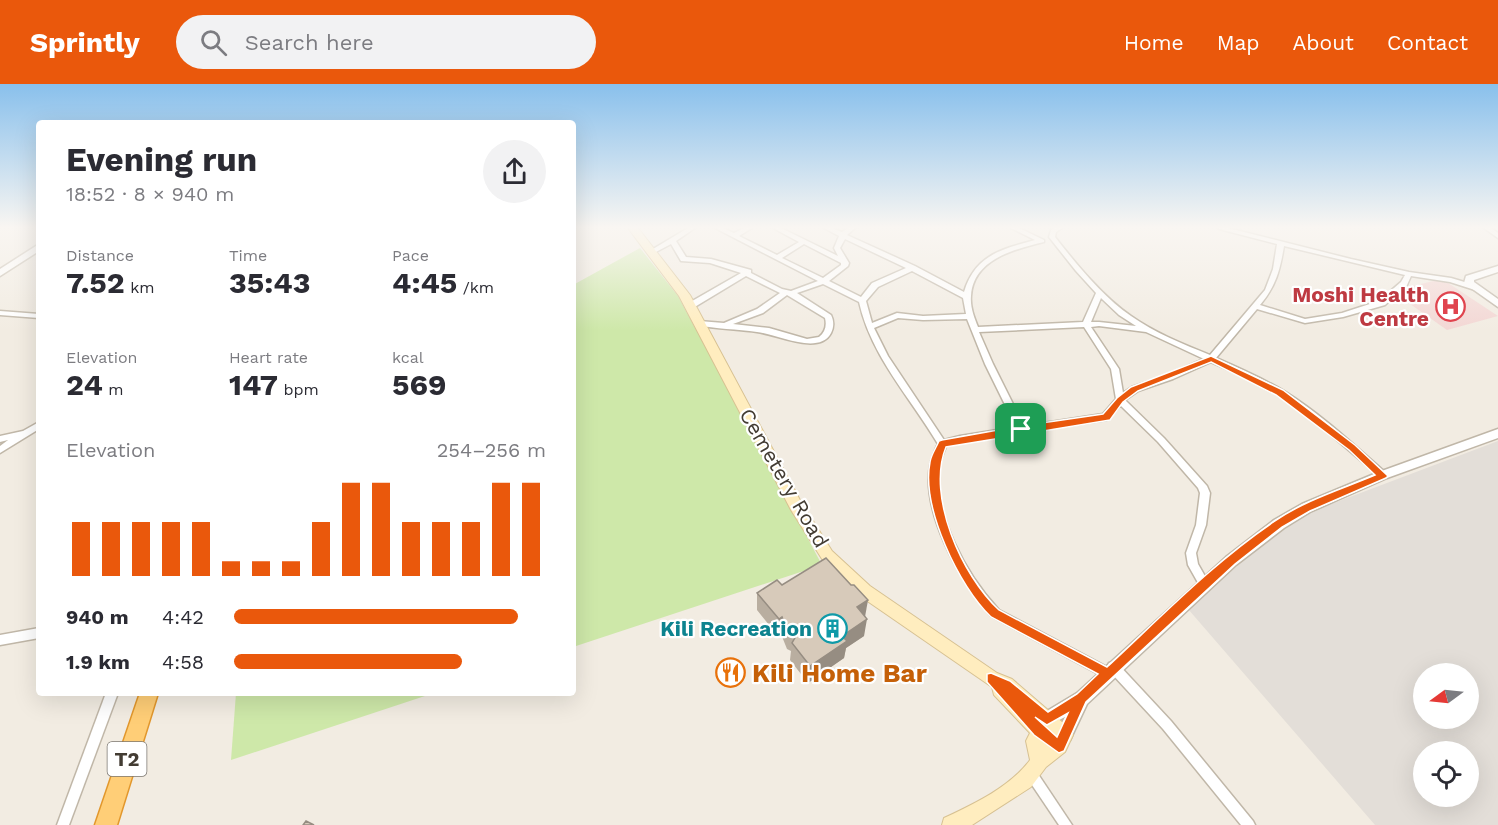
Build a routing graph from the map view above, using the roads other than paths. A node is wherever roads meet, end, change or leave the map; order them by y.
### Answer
1 (845, 262) edge
2 (16, 263) edge
3 (659, 263) edge
4 (716, 263) edge
5 (786, 263) edge
6 (900, 263) edge
7 (985, 263) edge
8 (1074, 263) edge
9 (1277, 263) edge
10 (1360, 263) edge
11 (912, 268) junction
12 (1498, 269) edge
13 (748, 272) junction
14 (0, 273) edge
15 (1409, 274) junction
16 (823, 282) junction
17 (1475, 288) junction
18 (1100, 291) junction
19 (789, 293) junction
20 (966, 296) junction
21 (862, 301) junction
22 (1498, 303) edge
23 (690, 306) junction
24 (1256, 306) junction
25 (0, 313) edge
26 (36, 316) edge
27 (970, 316) junction
28 (699, 323) junction
29 (722, 324) junction
30 (1086, 325) junction
31 (870, 327) junction
32 (976, 330) junction
33 (1149, 331) junction
34 (1211, 358) junction
35 (1120, 400) junction
36 (36, 427) edge
37 (1021, 429) junction
38 (30, 432) junction
39 (1498, 433) edge
40 (0, 439) edge
41 (942, 444) junction
42 (0, 450) edge
43 (1383, 476) junction
44 (1204, 585) junction
45 (36, 634) edge
46 (0, 640) edge
47 (1111, 670) junction
48 (111, 696) edge
49 (148, 696) edge
50 (1082, 698) junction
51 (1043, 725) junction
52 (1061, 740) junction
53 (1035, 768) junction
54 (63, 825) edge
55 (106, 825) edge
56 (951, 825) edge
57 (1066, 825) edge
58 (1249, 825) edge

1 - 16 street
2 - 14 street
3 - 23 main road, Cemetery Road
4 - 13 street
5 - 16 street
6 - 11 street
7 - 20 street
8 - 18 street
9 - 24 street
10 - 15 street
11 - 20 street
11 - 21 street
12 - 17 street
13 - 19 street
13 - 23 street
15 - 17 street
15 - 24 street
16 - 19 street
16 - 21 street
17 - 22 street
18 - 30 street
18 - 33 street
19 - 29 street
19 - 29 street
20 - 27 street
21 - 31 street
23 - 28 main road, Cemetery Road
24 - 34 street
25 - 26 street
27 - 31 street
27 - 32 street
28 - 29 street
28 - 51 main road, Cemetery Road
30 - 32 street
30 - 33 street
30 - 35 street
31 - 41 street
32 - 37 street
33 - 34 street
34 - 35 street
34 - 43 street
35 - 37 street
35 - 44 street
36 - 38 street
37 - 41 street
38 - 40 street
38 - 42 street
39 - 43 street
41 - 47 street
43 - 44 street
44 - 47 street
45 - 46 street
47 - 50 street
47 - 58 street
48 - 54 street
49 - 55 highway, T2
50 - 51 street
50 - 52 street
51 - 52 main road, Cemetery Road
51 - 53 main road
52 - 53 main road
53 - 56 main road
53 - 57 street

